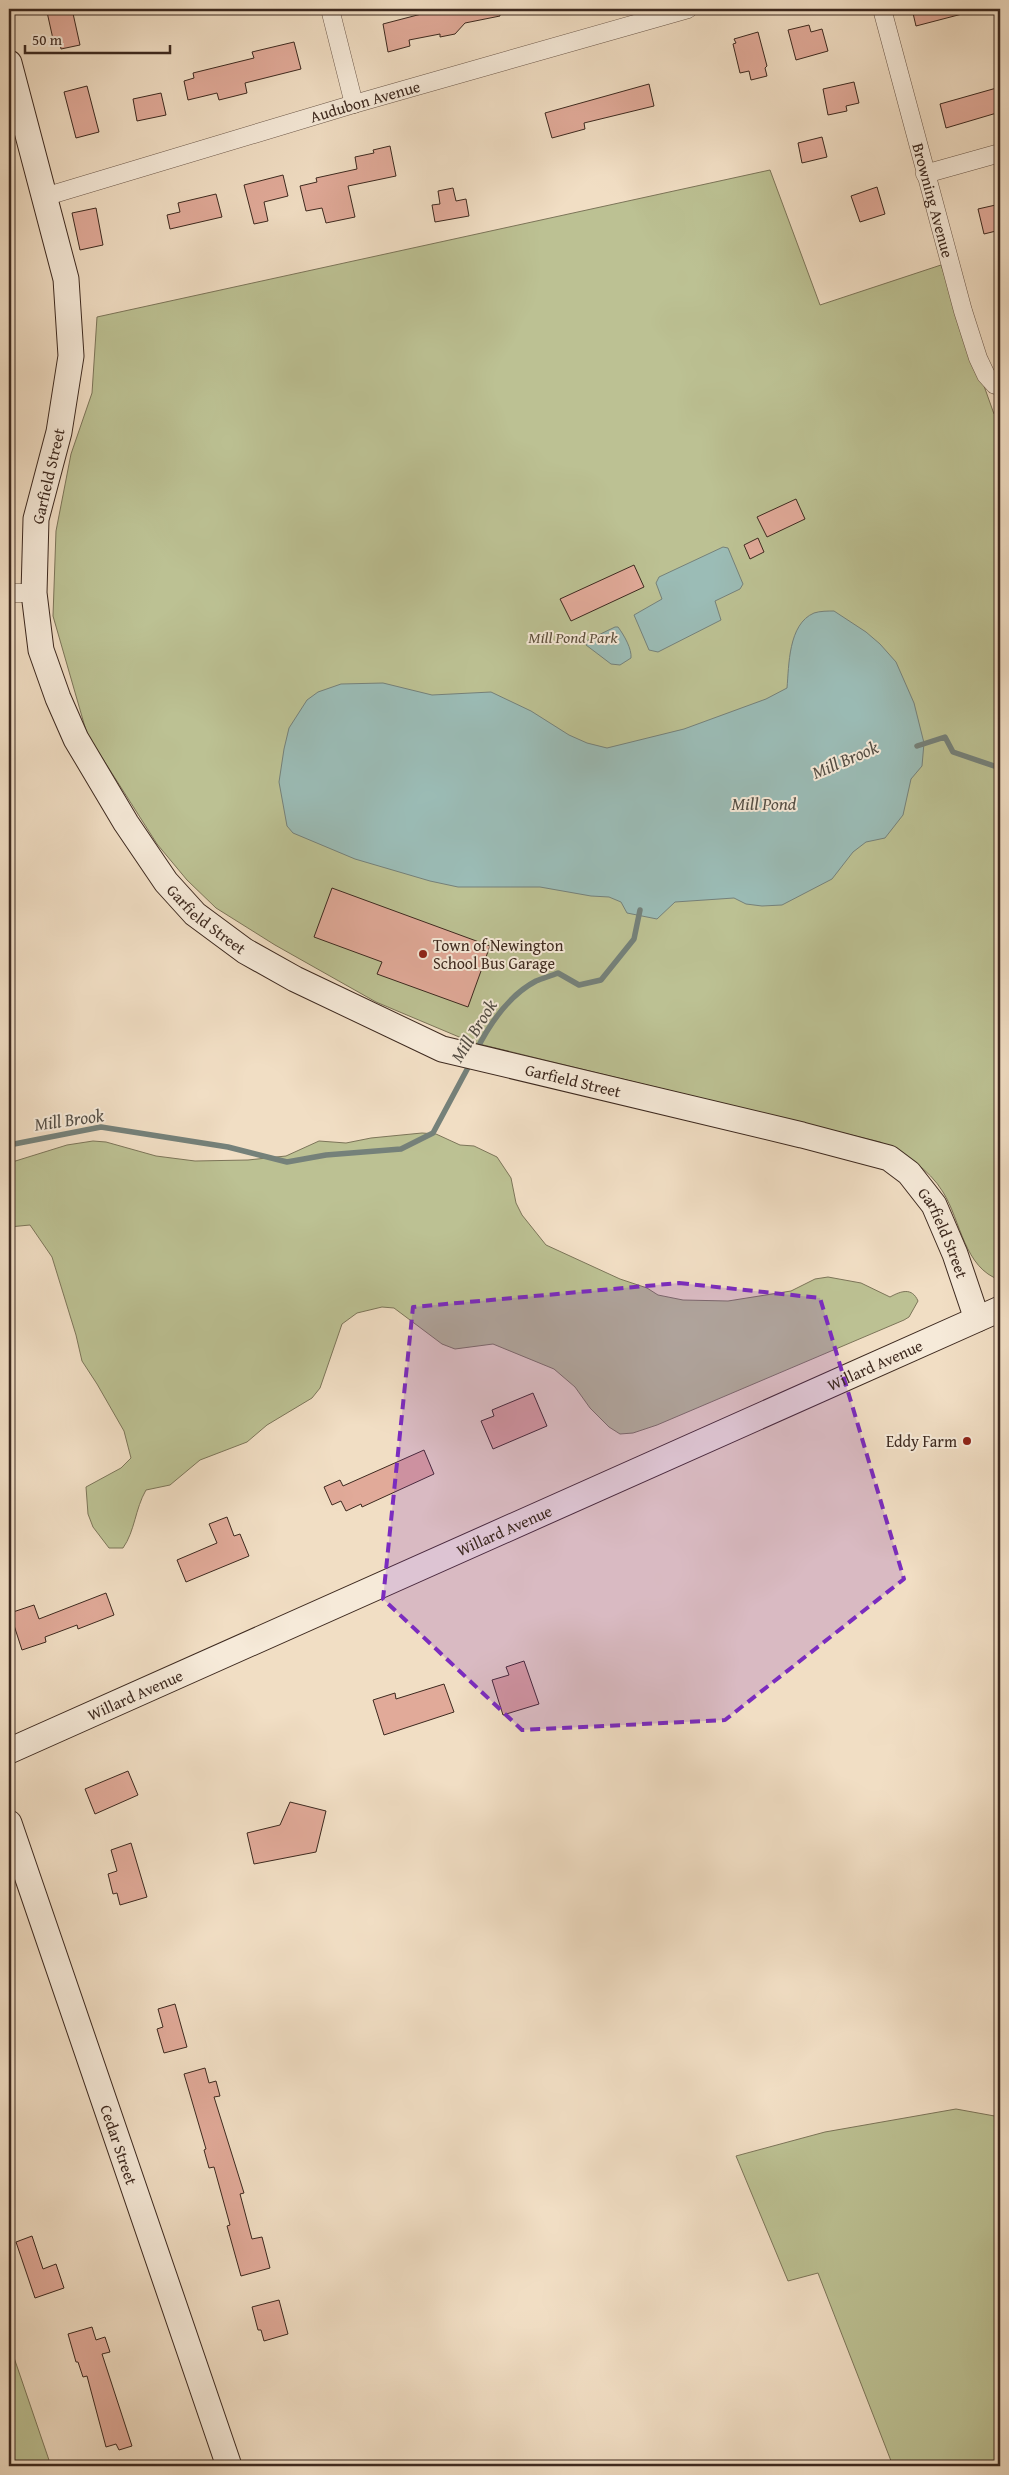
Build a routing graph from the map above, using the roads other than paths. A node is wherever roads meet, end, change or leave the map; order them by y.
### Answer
1 (330, 9) edge
2 (688, 9) edge
3 (882, 9) edge
4 (9, 62) edge
5 (354, 104) junction
6 (1000, 153) edge
7 (925, 174) junction
8 (44, 197) junction
9 (998, 385) edge
10 (9, 593) edge
11 (34, 593) junction
12 (1000, 1309) edge
13 (977, 1319) junction
14 (9, 1752) edge
15 (9, 1823) edge
16 (229, 2466) edge

1 - 5 street
2 - 5 street, Audubon Avenue
3 - 7 street, Browning Avenue
4 - 8 street, Garfield Street
5 - 8 street, Audubon Avenue
6 - 7 street
7 - 9 street, Browning Avenue
8 - 11 street, Garfield Street
10 - 11 street
11 - 13 street, Garfield Street
12 - 13 street, Willard Avenue
13 - 14 street, Willard Avenue
15 - 16 street, Cedar Street

